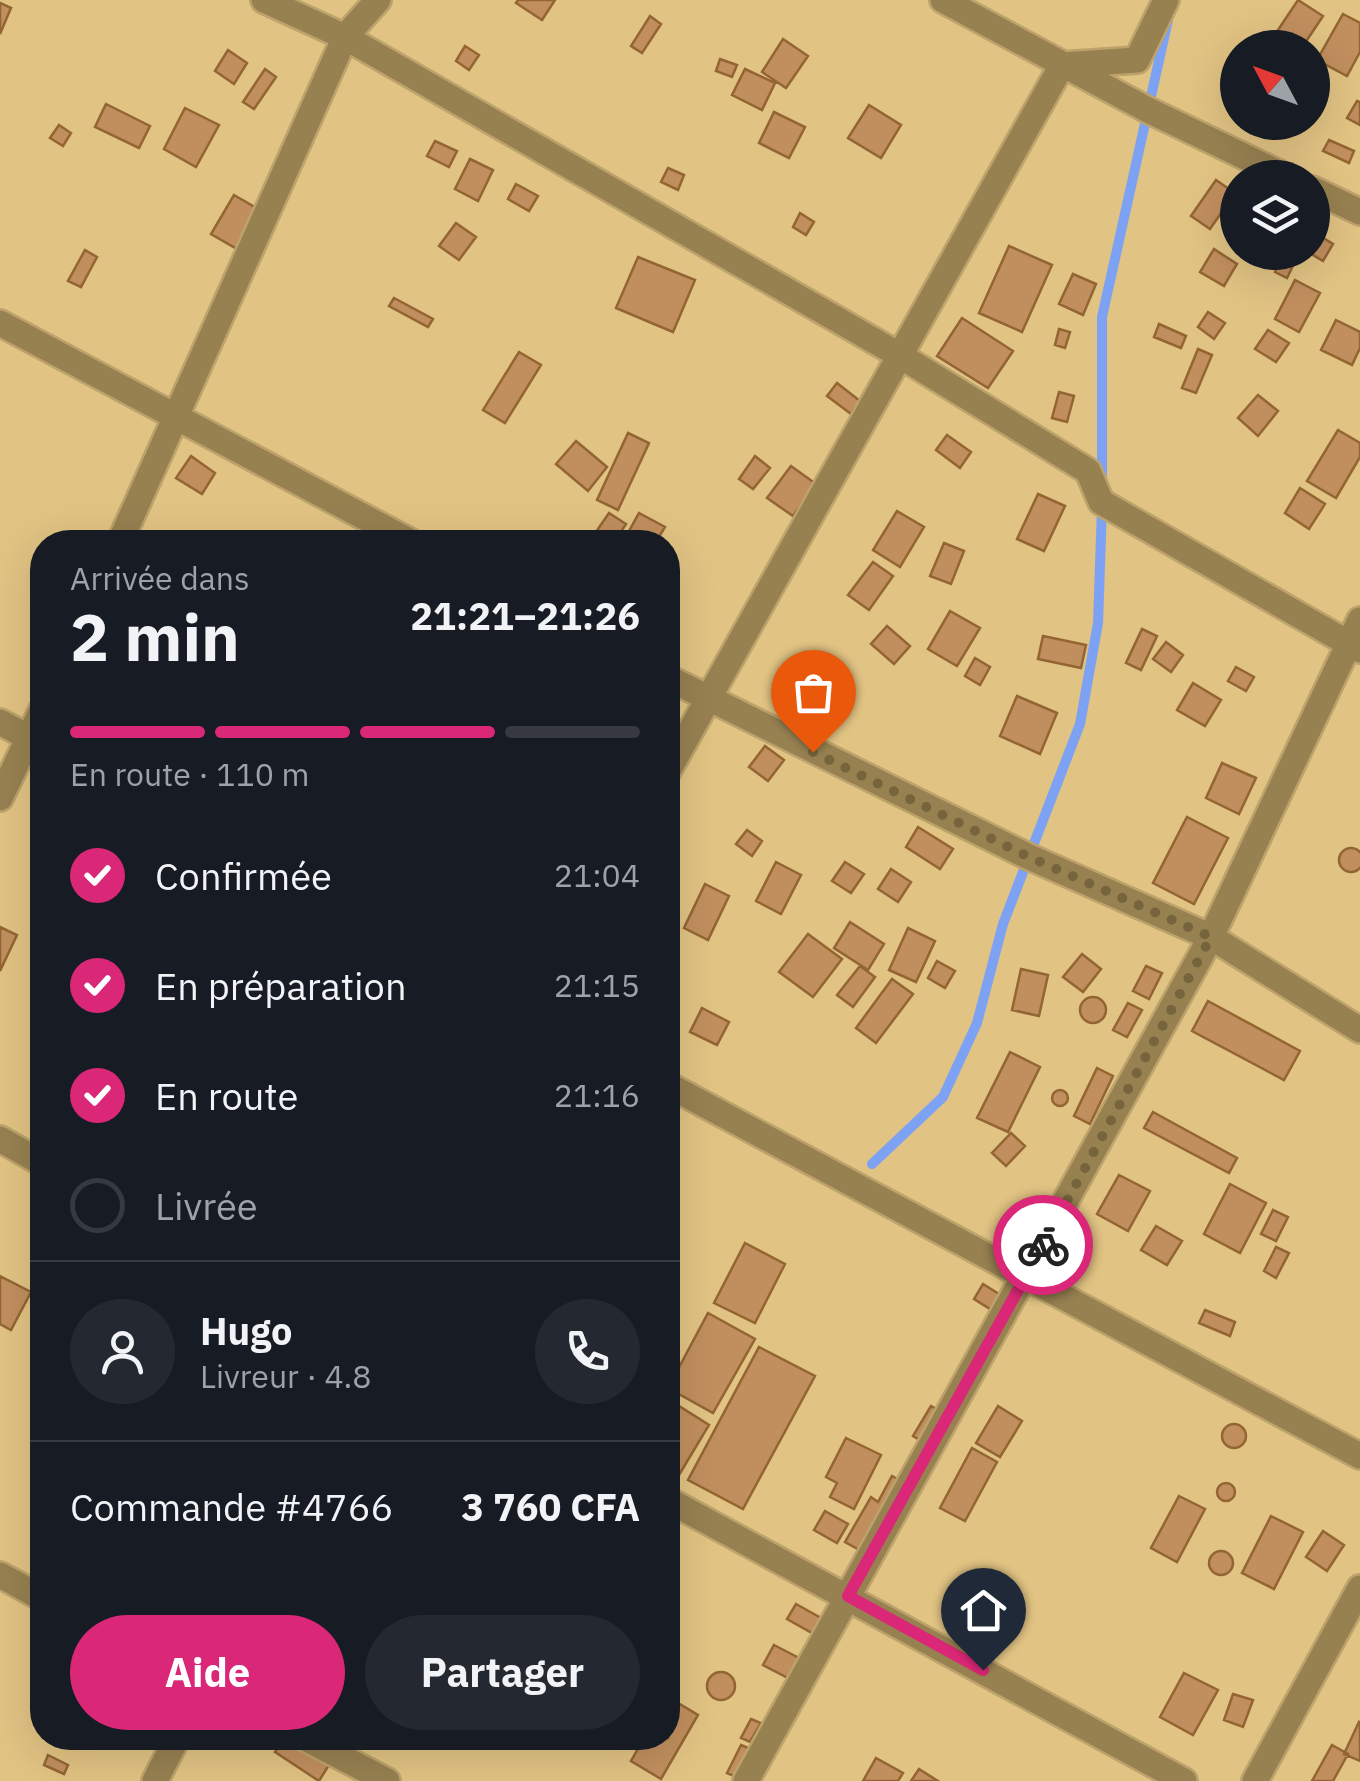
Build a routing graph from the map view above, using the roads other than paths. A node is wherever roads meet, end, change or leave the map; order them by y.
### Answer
1 (264, 0) edge
2 (378, 0) edge
3 (944, 0) edge
4 (1166, 0) edge
5 (346, 37) junction
6 (1062, 65) junction
7 (1253, 160) edge
8 (1330, 198) edge
9 (1360, 212) edge
10 (0, 323) edge
11 (899, 354) junction
12 (177, 418) junction
13 (126, 530) edge
14 (388, 530) edge
15 (1360, 620) edge
16 (1353, 647) edge
17 (680, 685) edge
18 (706, 699) junction
19 (0, 722) edge
20 (30, 738) edge
21 (680, 748) edge
22 (30, 750) edge
23 (0, 798) edge
24 (1211, 937) junction
25 (1360, 1030) edge
26 (680, 1091) edge
27 (0, 1139) edge
28 (30, 1157) edge
29 (1026, 1276) junction
30 (1360, 1456) edge
31 (680, 1506) edge
32 (0, 1576) edge
33 (1360, 1588) edge
34 (30, 1592) edge
35 (848, 1596) junction
36 (171, 1750) edge
37 (329, 1750) edge
38 (155, 1781) edge
39 (387, 1781) edge
40 (746, 1781) edge
41 (1184, 1781) edge
42 (1255, 1781) edge

1 - 5 street
2 - 5 street
3 - 6 street
4 - 6 street
5 - 11 street
5 - 12 street
6 - 7 street
6 - 11 street
8 - 9 street
10 - 12 street
11 - 16 street
11 - 18 street
12 - 13 street
12 - 14 street
15 - 16 street
16 - 24 street
17 - 18 street
18 - 21 street
18 - 24 street
19 - 20 street
22 - 23 street
24 - 25 street
24 - 29 street
26 - 29 street
27 - 28 street
29 - 30 street
29 - 35 street
31 - 35 street
32 - 34 street
33 - 42 street
35 - 40 street
35 - 41 street
36 - 38 street
37 - 39 street

